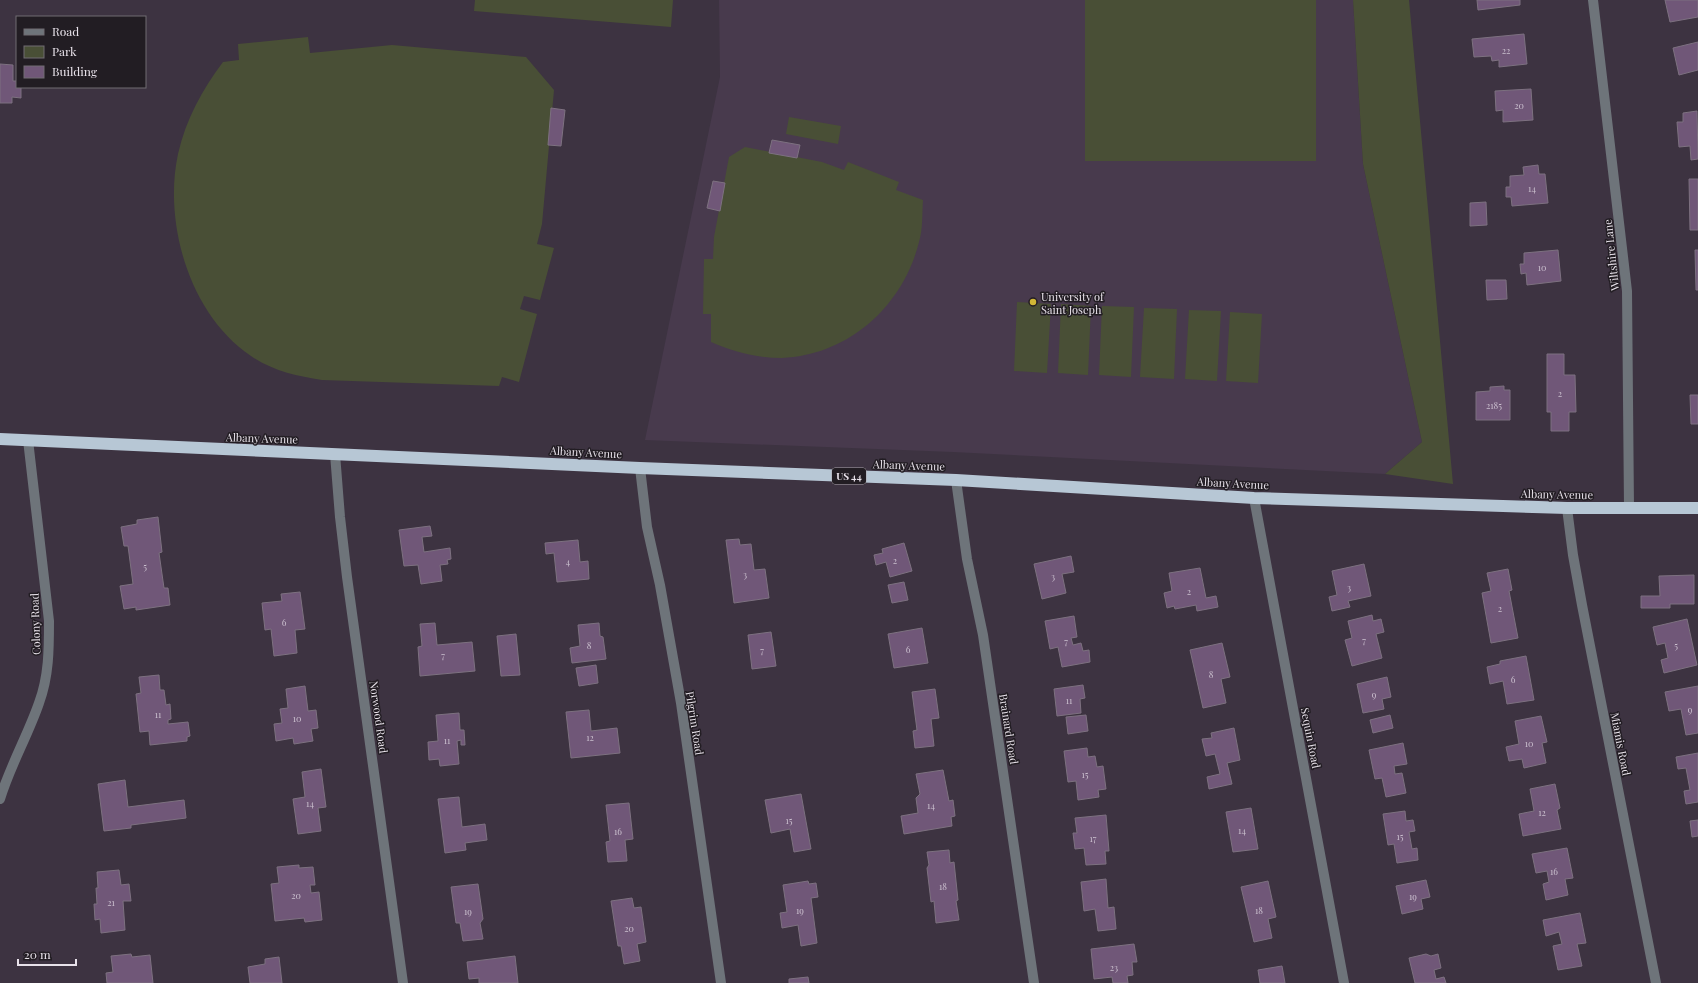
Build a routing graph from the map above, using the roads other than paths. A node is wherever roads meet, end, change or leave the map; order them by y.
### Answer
1 (1593, 0) edge
2 (0, 439) edge
3 (28, 440) junction
4 (335, 454) junction
5 (640, 468) junction
6 (956, 480) junction
7 (1254, 498) junction
8 (1567, 508) junction
9 (1629, 508) junction
10 (1698, 508) edge
11 (0, 799) edge
12 (403, 983) edge
13 (721, 983) edge
14 (1034, 983) edge
15 (1344, 983) edge
16 (1656, 983) edge

1 - 9 street, Wiltshire Lane
2 - 3 highway, Albany Avenue / US 44
3 - 4 highway, Albany Avenue / US 44
3 - 11 street, Colony Road
4 - 5 highway, Albany Avenue / US 44
4 - 12 street, Norwood Road
5 - 6 highway, Albany Avenue / US 44
5 - 13 street, Pilgrim Road
6 - 7 highway, Albany Avenue / US 44
6 - 14 street, Brainard Road
7 - 8 highway, Albany Avenue / US 44
7 - 15 street, Sequin Road
8 - 9 highway, Albany Avenue / US 44
8 - 16 street, Miamis Road
9 - 10 highway, Albany Avenue / US 44

